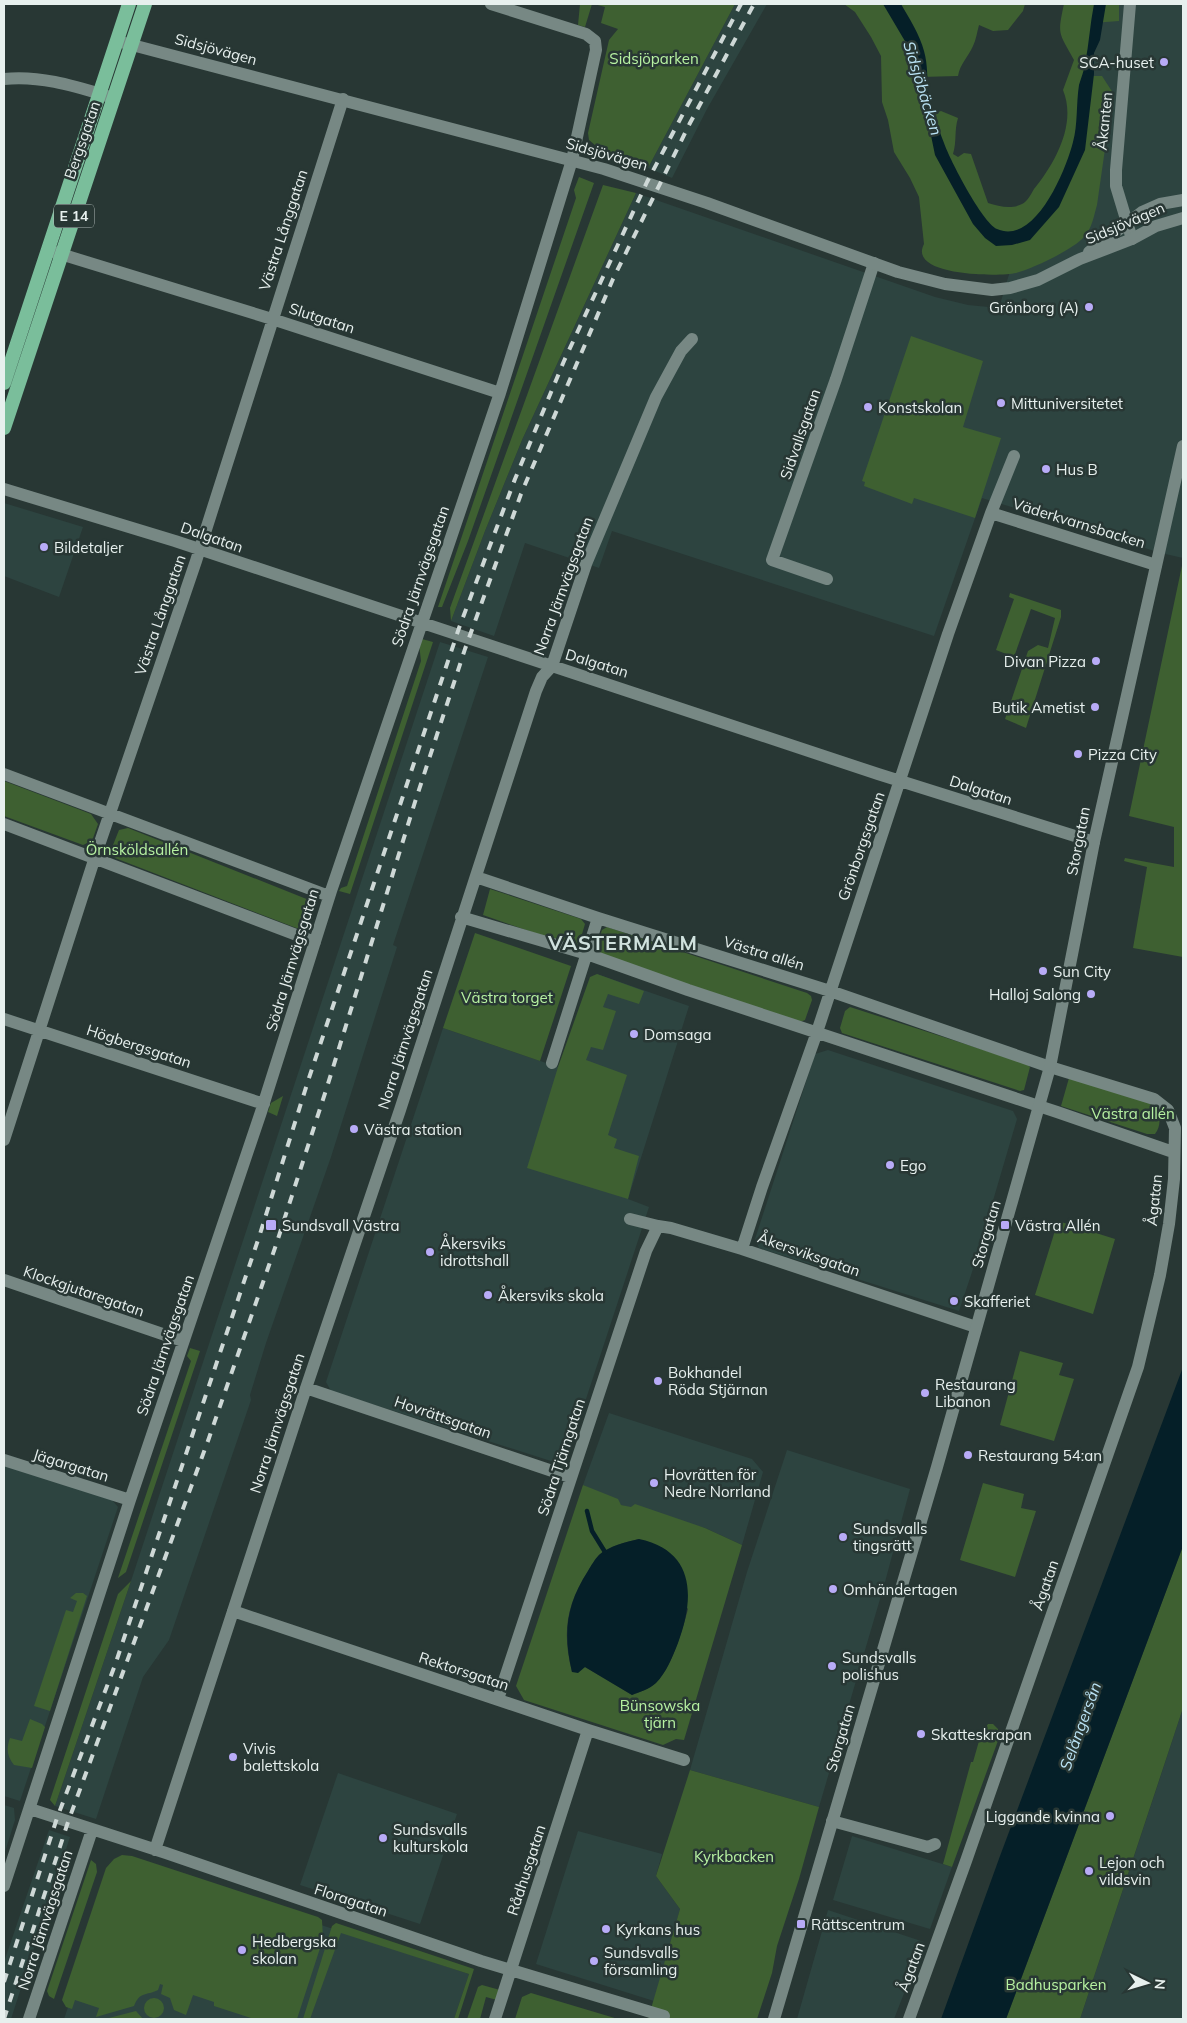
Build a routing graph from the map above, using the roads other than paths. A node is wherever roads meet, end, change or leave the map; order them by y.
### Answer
1 (129, 4) edge
2 (145, 4) edge
3 (491, 4) edge
4 (1130, 4) edge
5 (117, 41) junction
6 (132, 46) junction
7 (4, 79) edge
8 (99, 94) junction
9 (114, 98) junction
10 (342, 99) junction
11 (572, 160) junction
12 (1183, 200) edge
13 (1183, 218) edge
14 (1127, 222) junction
15 (1132, 239) junction
16 (46, 249) junction
17 (61, 254) junction
18 (1080, 259) junction
19 (874, 263) junction
20 (272, 318) junction
21 (692, 339) dead end
22 (4, 382) edge
23 (500, 393) junction
24 (4, 428) edge
25 (1183, 446) edge
26 (1014, 456) dead end
27 (4, 489) edge
28 (991, 513) junction
29 (200, 549) junction
30 (1156, 565) junction
31 (827, 579) dead end
32 (421, 624) junction
33 (552, 666) junction
34 (4, 774) edge
35 (899, 781) junction
36 (110, 814) junction
37 (4, 824) edge
38 (1094, 842) junction
39 (95, 857) junction
40 (476, 877) junction
41 (329, 896) junction
42 (461, 917) junction
43 (598, 918) junction
44 (315, 942) junction
45 (587, 954) junction
46 (830, 991) junction
47 (4, 1019) edge
48 (38, 1030) junction
49 (817, 1032) junction
50 (552, 1063) dead end
51 (1050, 1067) junction
52 (264, 1104) junction
53 (1040, 1106) junction
54 (4, 1140) edge
55 (1174, 1152) junction
56 (630, 1219) dead end
57 (658, 1226) junction
58 (742, 1248) junction
59 (4, 1280) edge
60 (976, 1327) junction
61 (183, 1341) junction
62 (306, 1388) junction
63 (4, 1460) edge
64 (570, 1477) junction
65 (130, 1500) junction
66 (233, 1611) junction
67 (498, 1699) junction
68 (588, 1730) junction
69 (684, 1760) dead end
70 (30, 1809) junction
71 (832, 1821) junction
72 (92, 1830) junction
73 (935, 1844) dead end
74 (155, 1850) junction
75 (4, 1886) edge
76 (511, 1969) junction
77 (664, 2016) dead end
78 (29, 2019) edge
79 (495, 2019) edge
80 (774, 2019) edge
81 (908, 2019) edge

1 - 5 highway, Bergsgatan / E 14
2 - 6 highway, Bergsgatan / E 14
3 - 11 street, Södra Järnvägsgatan
4 - 14 street, Åkanten
5 - 6 street, Sidsjövägen
5 - 8 highway, Bergsgatan / E 14
6 - 9 highway, Bergsgatan / E 14
6 - 10 street, Sidsjövägen
7 - 8 street
8 - 9 street
8 - 16 highway, Bergsgatan / E 14
9 - 17 highway, Bergsgatan / E 14
10 - 11 street, Sidsjövägen
10 - 20 street, Västra Långgatan
11 - 19 street, Sidsjövägen
11 - 23 street, Södra Järnvägsgatan
12 - 14 street, Sidsjövägen
13 - 15 street, Sidsjövägen
14 - 15 street, Åkanten
14 - 18 street, Sidsjövägen
15 - 18 street, Sidsjövägen
16 - 17 street, Slutgatan
16 - 22 highway, Bergsgatan / E 14
17 - 20 street, Slutgatan
17 - 24 highway, Bergsgatan / E 14
18 - 19 street, Sidsjövägen
19 - 31 street, Sidvallsgatan
20 - 23 street, Slutgatan
20 - 29 street, Västra Långgatan
21 - 33 street, Norra Järnvägsgatan
23 - 32 street, Södra Järnvägsgatan
25 - 30 street, Storgatan
26 - 28 street, Grönborgsgatan
27 - 29 street, Dalgatan
28 - 30 street, Väderkvarnsbacken
28 - 35 street, Grönborgsgatan
29 - 32 street, Dalgatan
29 - 36 street, Västra Långgatan
30 - 38 street, Storgatan
32 - 33 street, Dalgatan
32 - 41 street, Södra Järnvägsgatan
33 - 35 street, Dalgatan
33 - 40 street, Norra Järnvägsgatan
34 - 36 street
35 - 38 street, Dalgatan
35 - 46 street, Grönborgsgatan
36 - 39 street, Västra Långgatan
36 - 41 street
37 - 39 street
38 - 51 street, Storgatan
39 - 44 street
39 - 48 street, Västra Långgatan
40 - 42 street, Norra Järnvägsgatan
40 - 43 street, Västra allén
41 - 44 street, Södra Järnvägsgatan
42 - 45 street
42 - 62 street, Norra Järnvägsgatan
43 - 45 street
43 - 46 street, Västra allén
44 - 52 street, Södra Järnvägsgatan
45 - 49 street
45 - 50 street
46 - 49 street, Grönborgsgatan
46 - 51 street, Västra allén
47 - 48 street, Högbergsgatan
48 - 52 street, Högbergsgatan
48 - 54 street, Västra Långgatan
49 - 53 street
49 - 58 street, Grönborgsgatan
51 - 53 street, Storgatan
51 - 55 street, Västra allén
52 - 61 street, Södra Järnvägsgatan
53 - 55 street
53 - 60 street, Storgatan
55 - 81 street, Ågatan
56 - 57 street, Åkersviksgatan
57 - 58 street, Åkersviksgatan
57 - 64 street, Södra Tjärngatan
58 - 60 street, Åkersviksgatan
59 - 61 street, Klockgjutaregatan
60 - 71 street, Storgatan
61 - 65 street, Södra Järnvägsgatan
62 - 64 street, Hovrättsgatan
62 - 66 street, Norra Järnvägsgatan
63 - 65 street, Jägargatan
64 - 67 street, Södra Tjärngatan
65 - 70 street, Södra Järnvägsgatan
66 - 67 street, Rektorsgatan
66 - 74 street, Norra Järnvägsgatan
67 - 68 street, Rektorsgatan
68 - 69 street, Rektorsgatan
68 - 76 street, Rådhusgatan
70 - 72 street, Floragatan
70 - 75 street, Södra Järnvägsgatan
71 - 73 street
71 - 80 street, Storgatan
72 - 74 street, Floragatan
72 - 78 street, Norra Järnvägsgatan
74 - 76 street, Floragatan
76 - 77 street, Floragatan
76 - 79 street, Rådhusgatan

